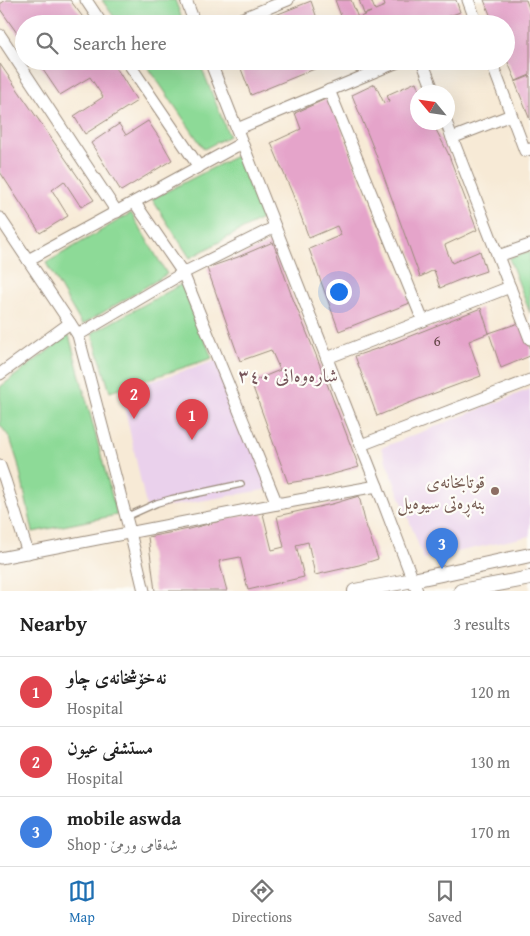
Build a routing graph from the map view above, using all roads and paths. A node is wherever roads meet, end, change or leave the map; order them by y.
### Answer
1 (86, 0) edge
2 (186, 0) edge
3 (288, 0) edge
4 (468, 0) edge
5 (96, 15) edge
6 (192, 15) edge
7 (250, 15) edge
8 (474, 15) edge
9 (0, 36) edge
10 (15, 59) edge
11 (23, 70) edge
12 (134, 70) edge
13 (213, 70) edge
14 (378, 70) edge
15 (425, 70) edge
16 (494, 70) edge
17 (431, 85) edge
18 (329, 90) junction
19 (512, 115) junction
20 (236, 129) junction
21 (449, 130) edge
22 (452, 138) junction
23 (242, 143) junction
24 (530, 149) edge
25 (199, 167) junction
26 (135, 203) junction
27 (117, 212) junction
28 (2, 226) edge
29 (275, 227) junction
30 (530, 245) edge
31 (498, 256) junction
32 (28, 260) junction
33 (183, 273) junction
34 (510, 287) junction
35 (423, 321) junction
36 (70, 323) junction
37 (78, 335) junction
38 (530, 339) edge
39 (327, 358) junction
40 (0, 374) edge
41 (530, 380) edge
42 (361, 445) junction
43 (0, 466) edge
44 (241, 484) dead end
45 (377, 486) junction
46 (277, 504) junction
47 (126, 517) junction
48 (130, 532) junction
49 (28, 553) junction
50 (530, 555) edge
51 (0, 558) edge
52 (523, 583) edge
53 (415, 586) edge
54 (144, 591) edge
55 (356, 591) edge
56 (461, 591) edge

1 - 5 street
2 - 6 street
3 - 7 street
4 - 8 street
9 - 10 street
11 - 27 street
12 - 25 street
13 - 20 street
14 - 18 street
15 - 17 street
16 - 19 street
18 - 20 street
18 - 35 street
19 - 22 street
19 - 24 street
20 - 23 street
21 - 22 street
22 - 31 street
23 - 25 street
23 - 29 street
25 - 26 street
26 - 27 street
26 - 33 street
27 - 32 street
28 - 32 street
29 - 33 street
29 - 39 street
30 - 31 street
31 - 34 street
32 - 36 street
33 - 37 street
33 - 46 street
34 - 35 street
34 - 38 street
35 - 39 street
36 - 37 street
36 - 40 street
37 - 47 street
39 - 42 street
41 - 42 street
42 - 45 street
43 - 49 street
44 - 47 lane
45 - 46 street
45 - 53 street
46 - 48 street
47 - 48 street
48 - 49 street
48 - 54 street
49 - 51 street
50 - 53 street
52 - 56 street
53 - 55 street

